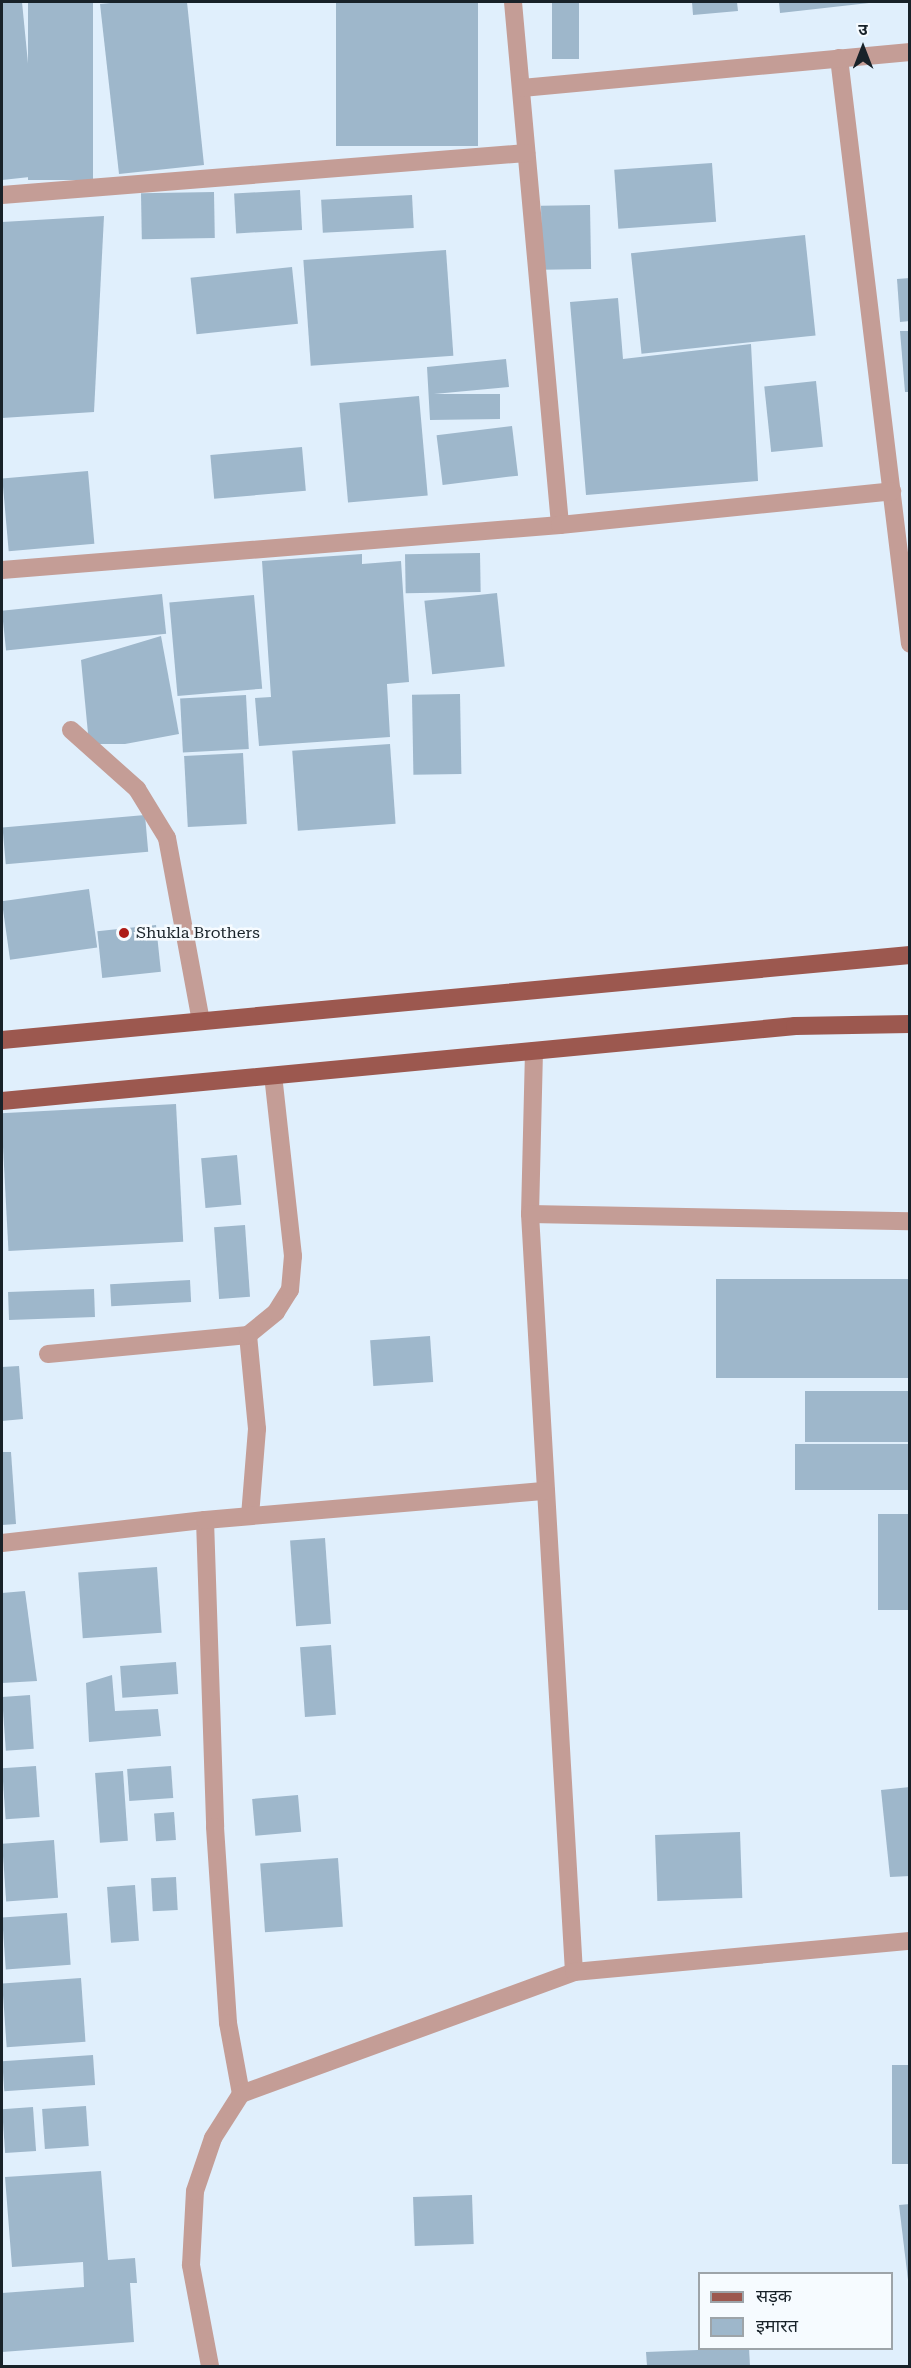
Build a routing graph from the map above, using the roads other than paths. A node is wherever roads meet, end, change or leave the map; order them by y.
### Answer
1 (513, 2) edge
2 (909, 52) edge
3 (839, 58) junction
4 (522, 88) junction
5 (526, 153) junction
6 (2, 195) edge
7 (892, 491) junction
8 (560, 525) junction
9 (2, 570) edge
10 (909, 644) edge
11 (70, 730) dead end
12 (909, 955) edge
13 (201, 1021) junction
14 (909, 1024) edge
15 (2, 1040) edge
16 (534, 1051) junction
17 (273, 1076) junction
18 (2, 1101) edge
19 (530, 1214) junction
20 (909, 1221) edge
21 (248, 1335) junction
22 (48, 1354) dead end
23 (546, 1491) junction
24 (250, 1516) junction
25 (205, 1520) junction
26 (2, 1543) edge
27 (909, 1941) edge
28 (574, 1972) junction
29 (241, 2094) junction
30 (210, 2367) edge

1 - 4 street
2 - 3 street
3 - 4 street
3 - 7 street
4 - 5 street
5 - 6 street
5 - 8 street
7 - 8 street
7 - 10 street
8 - 9 street
11 - 13 street
12 - 13 main road
13 - 15 main road
14 - 16 main road
16 - 17 main road
16 - 19 street
17 - 18 main road
17 - 21 street
19 - 20 street
19 - 23 street
21 - 22 street
21 - 24 street
23 - 24 street
23 - 28 street
24 - 25 street
25 - 26 street
25 - 29 street
27 - 28 street
28 - 29 street
29 - 30 street

